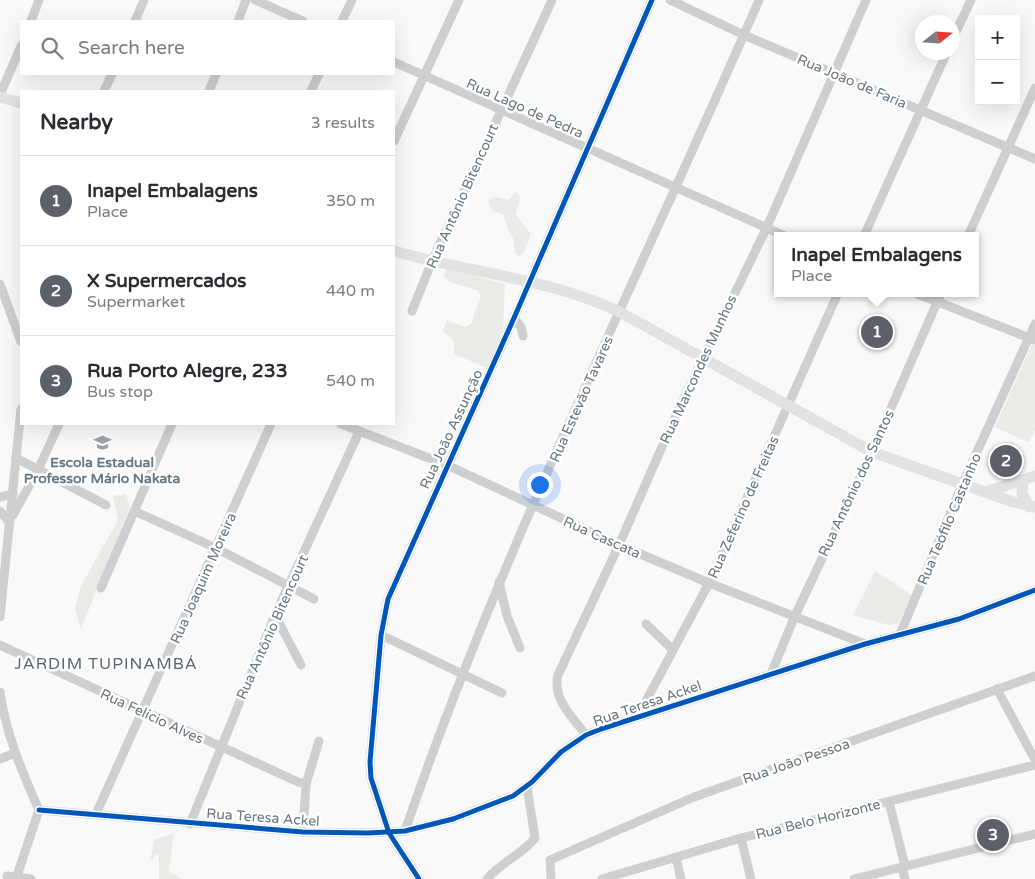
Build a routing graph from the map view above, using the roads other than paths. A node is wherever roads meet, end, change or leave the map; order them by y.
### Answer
1 (39, 0) edge
2 (144, 0) edge
3 (246, 0) edge
4 (255, 0) edge
5 (352, 0) edge
6 (458, 0) edge
7 (552, 0) edge
8 (652, 0) edge
9 (670, 0) edge
10 (759, 0) edge
11 (866, 0) edge
12 (971, 0) edge
13 (31, 20) edge
14 (134, 20) edge
15 (238, 20) edge
16 (301, 20) edge
17 (342, 20) edge
18 (960, 23) edge
19 (744, 35) junction
20 (20, 48) edge
21 (943, 60) edge
22 (395, 62) edge
23 (833, 72) junction
24 (112, 75) edge
25 (216, 75) edge
26 (319, 75) edge
27 (422, 75) junction
28 (1035, 88) edge
29 (104, 90) edge
30 (209, 90) edge
31 (311, 90) edge
32 (0, 96) edge
33 (20, 103) edge
34 (501, 110) junction
35 (921, 110) junction
36 (395, 139) edge
37 (1008, 146) junction
38 (587, 148) junction
39 (1035, 159) edge
40 (677, 188) junction
41 (767, 227) junction
42 (777, 232) edge
43 (866, 232) edge
44 (970, 232) edge
45 (395, 251) edge
46 (432, 262) junction
47 (530, 281) junction
48 (0, 284) edge
49 (836, 297) edge
50 (924, 297) edge
51 (939, 297) edge
52 (937, 303) junction
53 (412, 311) dead end
54 (620, 312) junction
55 (514, 318) junction
56 (1035, 324) edge
57 (523, 336) dead end
58 (20, 339) edge
59 (1032, 339) edge
60 (703, 358) junction
61 (788, 406) junction
62 (20, 419) edge
63 (59, 425) edge
64 (172, 425) edge
65 (271, 425) edge
66 (342, 425) edge
67 (359, 432) junction
68 (872, 452) junction
69 (16, 458) junction
70 (447, 465) junction
71 (38, 470) junction
72 (1035, 476) edge
73 (1023, 482) junction
74 (962, 485) junction
75 (986, 492) junction
76 (13, 494) junction
77 (0, 497) edge
78 (106, 505) dead end
79 (532, 505) junction
80 (1033, 508) edge
81 (0, 511) edge
82 (134, 511) junction
83 (10, 521) junction
84 (619, 545) junction
85 (216, 548) junction
86 (499, 582) junction
87 (709, 583) junction
88 (289, 587) junction
89 (101, 588) dead end
90 (1035, 590) edge
91 (314, 599) dead end
92 (275, 615) junction
93 (0, 617) edge
94 (794, 618) junction
95 (646, 624) dead end
96 (901, 632) junction
97 (381, 635) junction
98 (865, 644) junction
99 (0, 645) edge
100 (520, 648) dead end
101 (673, 650) junction
102 (301, 665) dead end
103 (771, 674) junction
104 (462, 675) junction
105 (1035, 676) edge
106 (998, 689) junction
107 (0, 692) edge
108 (502, 693) dead end
109 (143, 712) junction
110 (638, 716) junction
111 (586, 735) junction
112 (319, 741) dead end
113 (220, 748) junction
114 (15, 753) junction
115 (0, 759) edge
116 (1035, 760) edge
117 (1035, 765) edge
118 (306, 784) junction
119 (527, 787) junction
120 (889, 802) junction
121 (39, 810) junction
122 (96, 814) junction
123 (190, 824) junction
124 (405, 831) junction
125 (304, 832) junction
126 (389, 833) junction
127 (1035, 834) edge
128 (741, 838) junction
129 (676, 858) junction
130 (904, 867) junction
131 (11, 878) edge
132 (31, 879) edge
133 (419, 879) edge
134 (487, 879) edge
135 (551, 879) edge
136 (602, 879) edge
137 (681, 879) edge
138 (751, 879) edge
139 (854, 879) edge
140 (905, 879) edge

1 - 13 street
2 - 14 street
3 - 15 street
4 - 16 street
5 - 17 street
6 - 27 street
7 - 34 street, Rua Antônio Bitencourt
8 - 38 street, Rua João Assunção
9 - 19 street, Rua João de Faria
10 - 19 street, Rua Estevão Tavares
11 - 23 street, Rua Marcondes Munhos
12 - 18 street
19 - 23 street, Rua João de Faria
19 - 40 street, Rua Estevão Tavares
20 - 32 street
21 - 35 street
22 - 27 street, Rua Lago de Pedra
23 - 35 street, Rua João de Faria
23 - 41 street, Rua Marcondes Munhos
24 - 29 street
25 - 30 street
26 - 31 street
27 - 34 street, Rua Lago de Pedra
27 - 36 street
28 - 37 street
32 - 33 main road
34 - 38 street, Rua Lago de Pedra
34 - 46 street, Rua Antônio Bitencourt
35 - 37 street, Rua João de Faria
35 - 43 street
37 - 39 street, Rua João de Faria
37 - 44 street
38 - 40 street, Rua Lago de Pedra
38 - 47 street, Rua João Assunção
40 - 41 street, Rua Lago de Pedra
40 - 54 street, Rua Estevão Tavares
41 - 42 street, Rua Lago de Pedra
41 - 60 street, Rua Marcondes Munhos
45 - 46 main road
46 - 47 main road
46 - 53 street, Rua Antônio Bitencourt
47 - 54 main road
47 - 55 street, Rua João Assunção
48 - 58 street
49 - 61 street, Rua Zeferino de Freitas
50 - 52 street
51 - 52 street, Rua Antônio dos Santos
52 - 59 street
52 - 68 street, Rua Antônio dos Santos
54 - 60 main road
54 - 79 street, Rua Estevão Tavares
55 - 57 street
55 - 70 street, Rua João Assunção
56 - 59 street, Rua Teófilo Castanho
59 - 74 street, Rua Teófilo Castanho
60 - 61 main road
60 - 84 street, Rua Marcondes Munhos
61 - 68 main road
61 - 87 street, Rua Zeferino de Freitas
62 - 69 street
63 - 71 street
64 - 82 street
65 - 85 street, Rua Joaquim Moreira
66 - 67 street, Rua Cascata
67 - 70 street, Rua Cascata
67 - 88 street, Rua Antônio Bitencourt
68 - 74 main road
68 - 94 street, Rua Antônio dos Santos
69 - 71 street
69 - 76 street
70 - 79 street, Rua Cascata
70 - 97 street, Rua João Assunção
71 - 78 street
71 - 83 street
72 - 73 main road
73 - 75 main road
73 - 80 main road
74 - 75 main road
74 - 96 street, Rua Teófilo Castanho
75 - 80 main road
76 - 77 street
76 - 83 street
79 - 84 street, Rua Cascata
79 - 86 street, Rua Estevão Tavares
81 - 83 street
82 - 85 street
82 - 89 street
83 - 93 street
84 - 87 street, Rua Cascata
84 - 111 street, Rua Marcondes Munhos
85 - 88 street
85 - 109 street, Rua Joaquim Moreira
86 - 100 street
86 - 104 street, Rua Estevão Tavares
87 - 94 street, Rua Cascata
87 - 101 street, Rua Zeferino de Freitas
88 - 91 street
88 - 92 street, Rua Antônio Bitencourt
90 - 96 street, Rua Teresa Ackel
92 - 102 street
92 - 113 street, Rua Antônio Bitencourt
94 - 98 street, Rua Cascata
94 - 103 street, Rua Antônio dos Santos
95 - 101 street
96 - 98 street, Rua Teresa Ackel
97 - 104 street
97 - 126 street, Rua João Assunção
98 - 103 street, Rua Teresa Ackel
99 - 109 street, Rua Felício Alves
101 - 110 street, Rua Zeferino de Freitas
103 - 110 street, Rua Teresa Ackel
104 - 108 street
104 - 124 street, Rua Estevão Tavares
105 - 106 street, Rua João Pessoa
106 - 116 street
106 - 135 street, Rua João Pessoa
107 - 114 street
109 - 113 street, Rua Felício Alves
109 - 122 street, Rua Joaquim Moreira
110 - 111 street, Rua Teresa Ackel
111 - 119 street, Rua Teresa Ackel
112 - 118 street
113 - 118 street, Rua Felício Alves
113 - 123 street, Rua Antônio Bitencourt
114 - 115 street
114 - 121 street
117 - 120 street, Rua Belo Horizonte
118 - 125 street
119 - 124 street, Rua Teresa Ackel
119 - 134 street
120 - 128 street, Rua Belo Horizonte
120 - 130 street
121 - 122 street, Rua Teresa Ackel
121 - 131 street
122 - 123 street, Rua Teresa Ackel
123 - 125 street, Rua Teresa Ackel
124 - 126 street, Rua Teresa Ackel
125 - 126 street, Rua Teresa Ackel
126 - 133 street, Rua João Assunção
127 - 130 street
128 - 129 street, Rua Belo Horizonte
128 - 138 street
129 - 136 street, Rua Belo Horizonte
129 - 137 street
130 - 139 street
130 - 140 street
131 - 132 street

